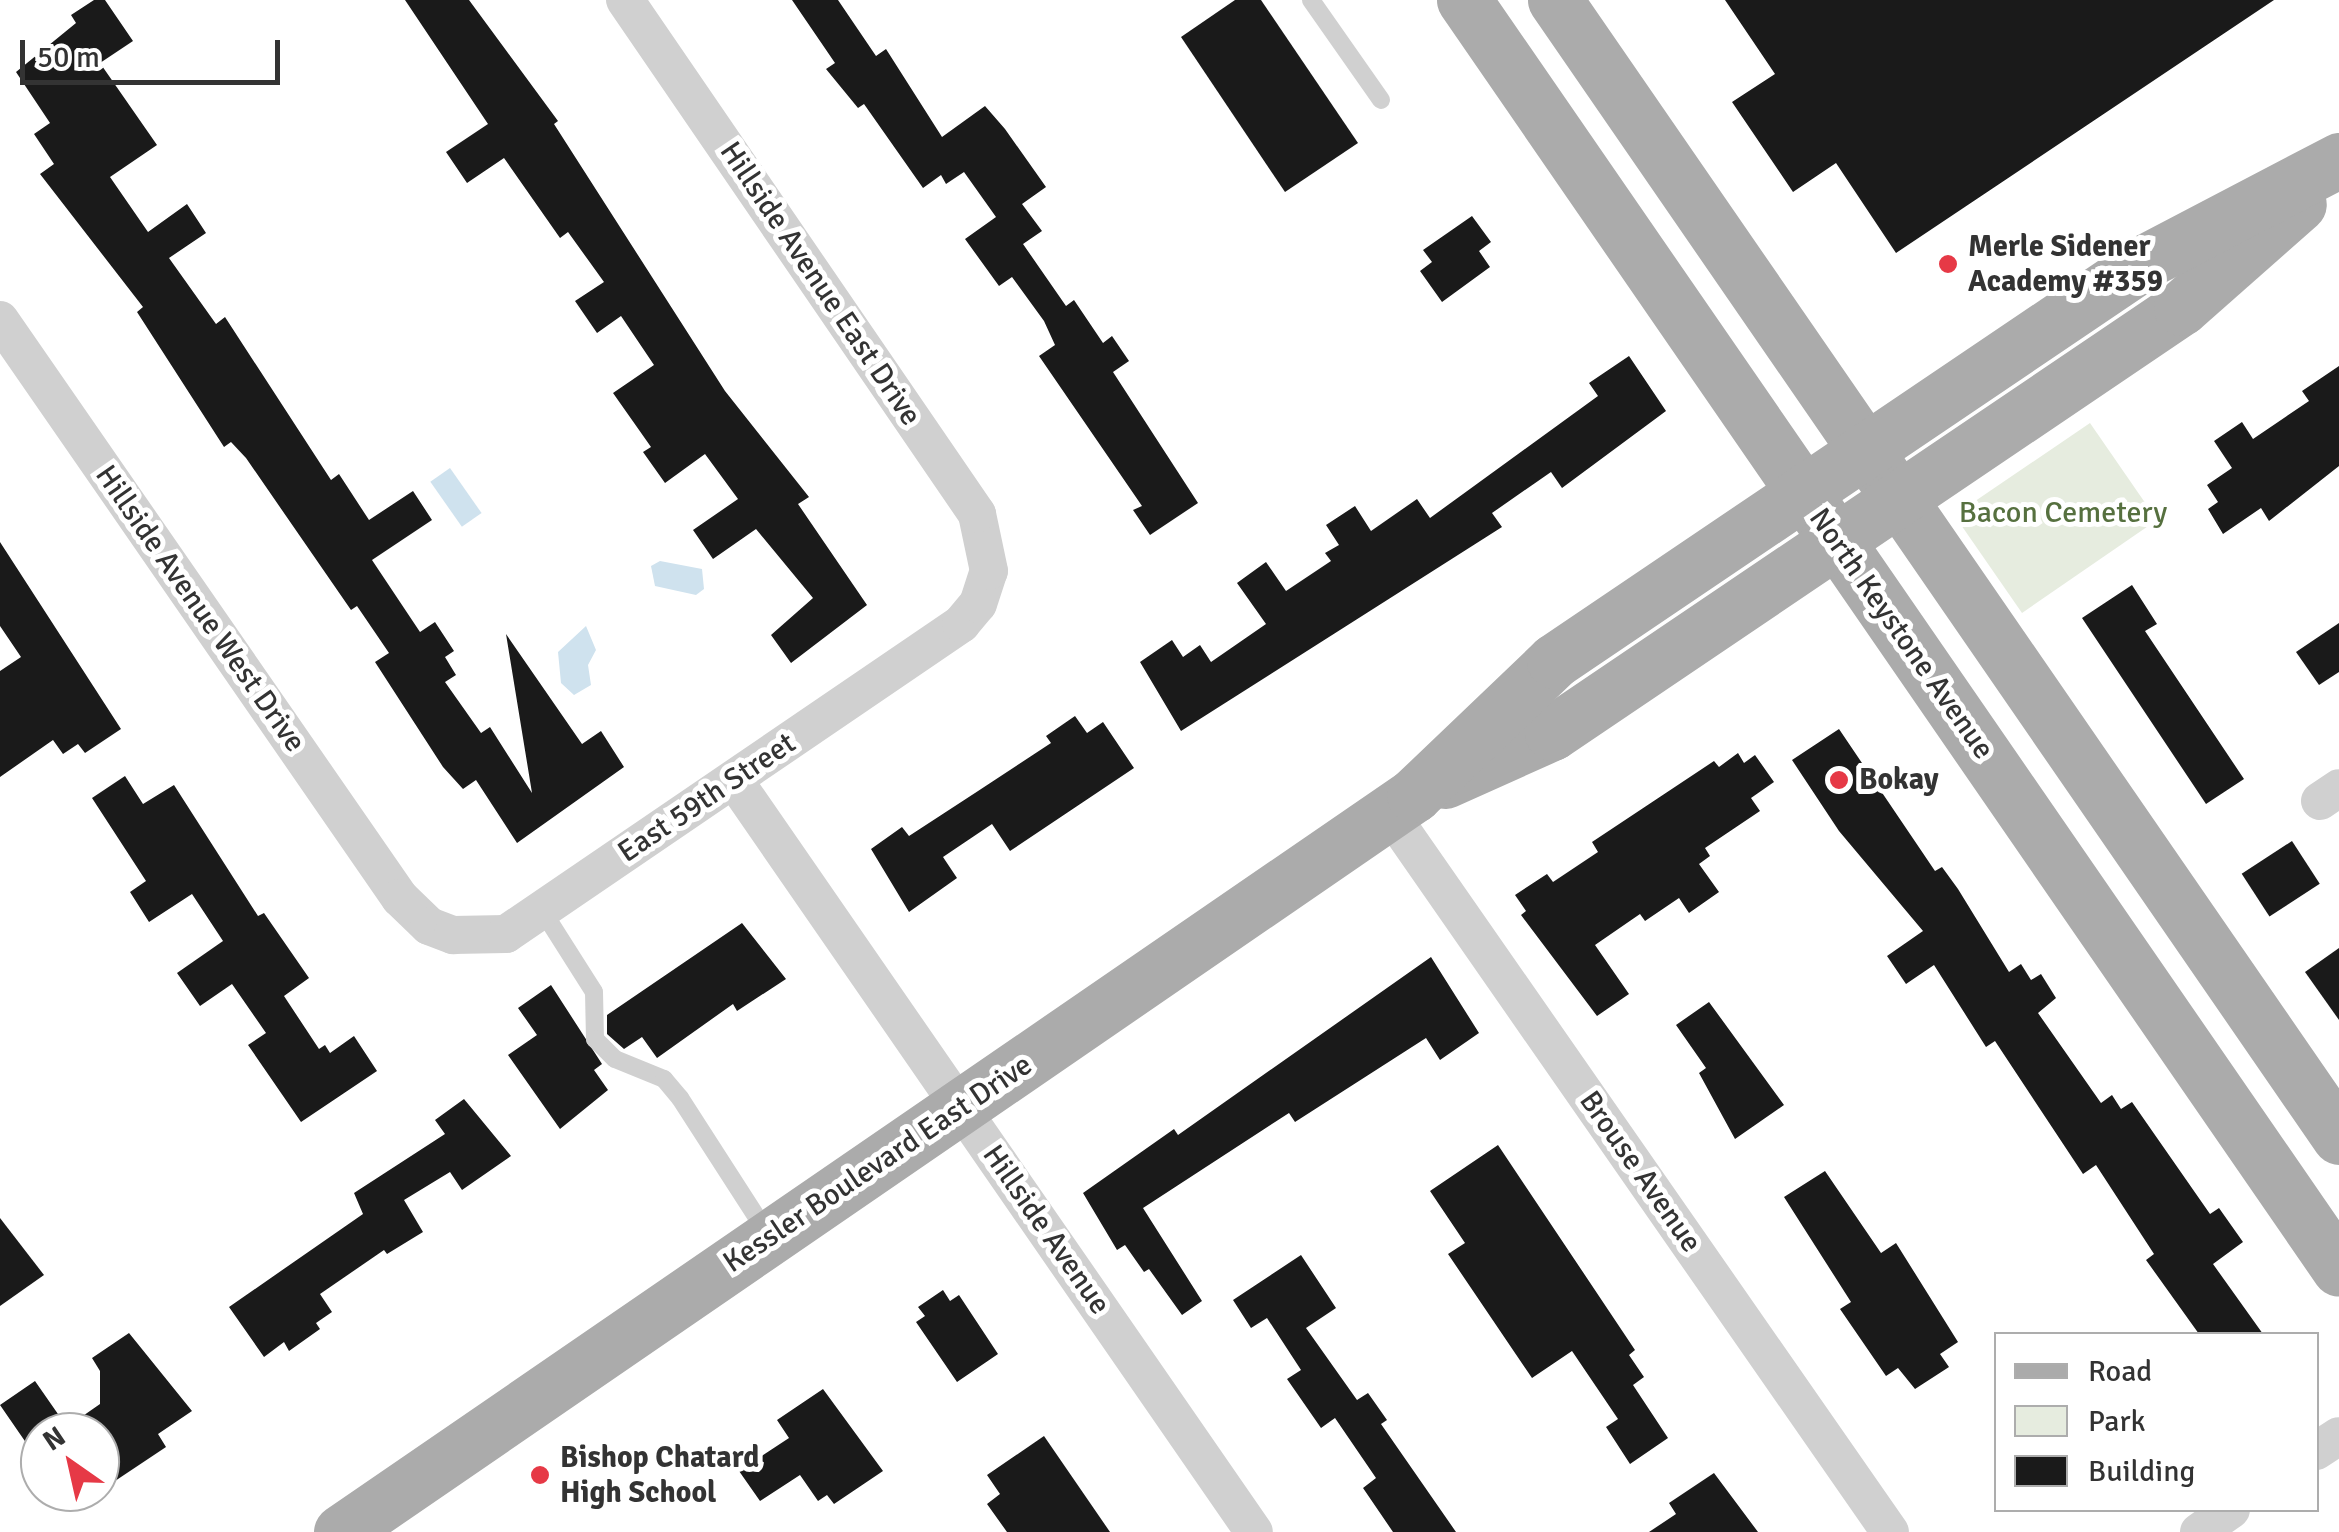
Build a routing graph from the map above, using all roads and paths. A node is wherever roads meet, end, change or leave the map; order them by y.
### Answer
1 (624, 0) edge
2 (1311, 0) edge
3 (1464, 0) edge
4 (1556, 0) edge
5 (1380, 100) dead end
6 (2339, 160) edge
7 (2339, 170) edge
8 (0, 320) edge
9 (1864, 450) junction
10 (1802, 492) junction
11 (1896, 497) junction
12 (1835, 539) junction
13 (987, 578) joint
14 (734, 780) junction
15 (1401, 803) junction
16 (400, 898) joint
17 (542, 910) junction
18 (961, 1106) junction
19 (2339, 1137) edge
20 (770, 1238) junction
21 (2339, 1268) edge
22 (2229, 1512) edge
23 (341, 1532) edge
24 (1254, 1532) edge
25 (1890, 1532) edge
26 (2199, 1532) edge

1 - 13 street, Hillside Avenue East Drive
2 - 5 lane
3 - 10 main road, North Keystone Avenue
4 - 9 main road
6 - 9 main road, Kessler Boulevard East Drive
7 - 11 main road, Kessler Boulevard East Drive
8 - 16 street, Hillside Avenue West Drive
9 - 10 main road, Kessler Boulevard East Drive
9 - 11 main road
10 - 12 main road, North Keystone Avenue
10 - 15 main road, Kessler Boulevard East Drive
11 - 12 main road, Kessler Boulevard East Drive
11 - 19 main road
12 - 15 main road, Kessler Boulevard East Drive
12 - 21 main road, North Keystone Avenue
13 - 14 street, East 59th Street
14 - 17 street, East 59th Street
14 - 18 street, Hillside Avenue
15 - 18 main road, Kessler Boulevard East Drive
15 - 25 street, Brouse Avenue
16 - 17 street, East 59th Street
17 - 20 lane
18 - 20 main road, Kessler Boulevard East Drive
18 - 24 street, Hillside Avenue
20 - 23 main road, Kessler Boulevard East Drive
22 - 26 street

